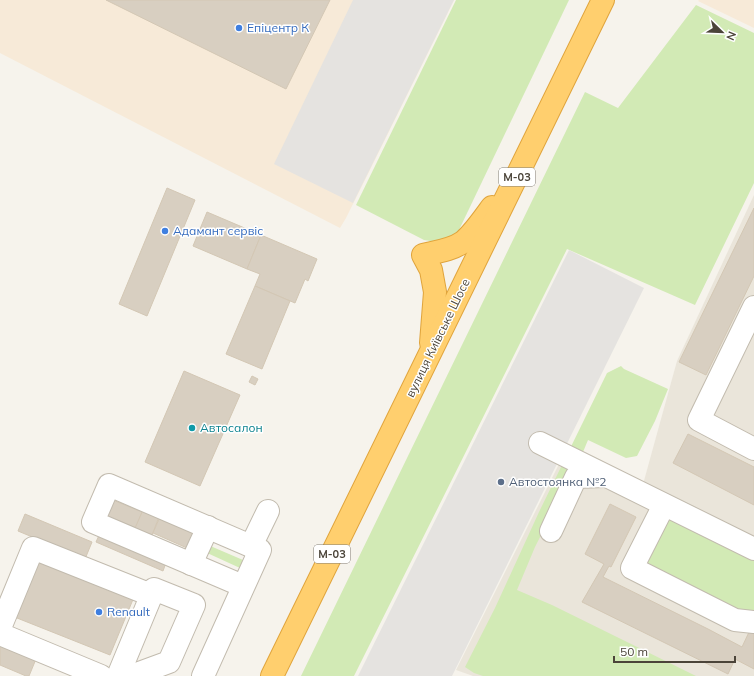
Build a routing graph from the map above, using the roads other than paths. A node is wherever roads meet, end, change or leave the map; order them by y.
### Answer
1 (603, 0) edge
2 (525, 159) junction
3 (754, 307) edge
4 (430, 354) junction
5 (540, 443) dead end
6 (754, 449) edge
7 (605, 476) junction
8 (664, 505) junction
9 (268, 511) dead end
10 (208, 527) junction
11 (551, 531) dead end
12 (251, 546) junction
13 (754, 549) edge
14 (191, 564) junction
15 (243, 586) junction
16 (151, 595) junction
17 (754, 622) edge
18 (0, 628) edge
19 (0, 634) edge
20 (101, 676) edge
21 (118, 676) edge
22 (131, 676) edge
23 (203, 676) edge
24 (272, 676) edge

1 - 2 highway, вулиця Київське Шосе / М-03
2 - 4 highway, вулиця Київське Шосе / М-03
2 - 4 highway
3 - 6 street
4 - 24 highway, вулиця Київське Шосе / М-03
5 - 7 street
7 - 8 street
7 - 11 street
8 - 13 street
8 - 17 street
9 - 12 street
10 - 12 street
10 - 14 street
10 - 14 street
12 - 15 street
14 - 15 street
15 - 23 street
16 - 18 street
16 - 21 street
16 - 22 street
19 - 20 street

